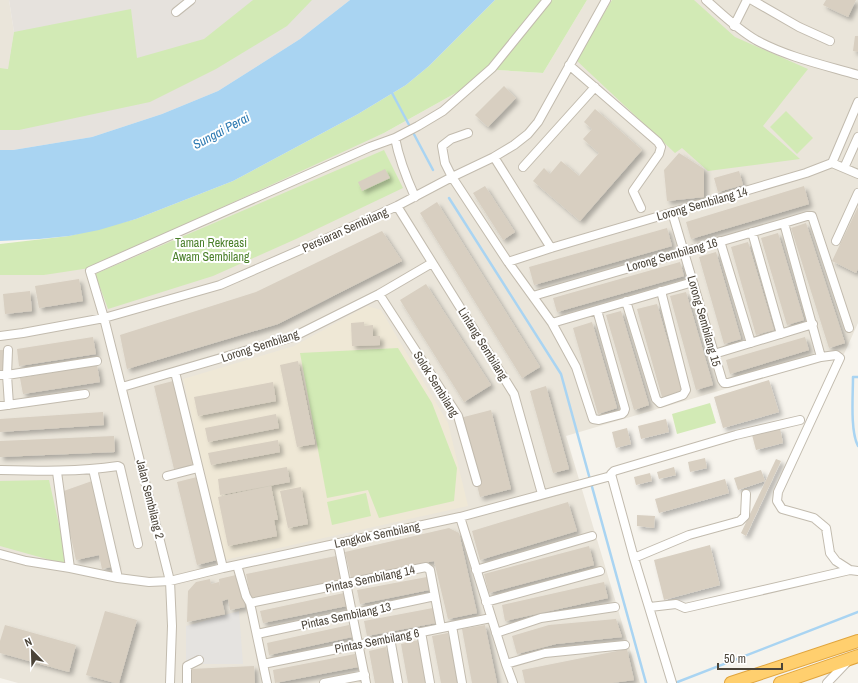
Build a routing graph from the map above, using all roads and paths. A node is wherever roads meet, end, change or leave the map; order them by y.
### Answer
1 (191, 0) edge
2 (547, 0) edge
3 (606, 0) edge
4 (706, 0) edge
5 (747, 0) edge
6 (752, 0) edge
7 (176, 12) dead end
8 (734, 26) junction
9 (830, 41) dead end
10 (570, 65) junction
11 (858, 75) edge
12 (595, 87) junction
13 (858, 102) edge
14 (468, 133) dead end
15 (858, 137) edge
16 (395, 138) junction
17 (494, 157) junction
18 (832, 162) junction
19 (523, 167) dead end
20 (844, 168) junction
21 (858, 174) edge
22 (452, 177) junction
23 (858, 193) edge
24 (415, 196) junction
25 (397, 206) junction
26 (642, 208) dead end
27 (672, 212) junction
28 (784, 223) junction
29 (752, 232) junction
30 (836, 240) dead end
31 (720, 241) junction
32 (551, 248) junction
33 (684, 252) junction
34 (508, 262) junction
35 (432, 263) junction
36 (693, 282) junction
37 (660, 291) junction
38 (379, 294) junction
39 (533, 296) junction
40 (626, 301) junction
41 (598, 310) junction
42 (104, 318) junction
43 (552, 323) junction
44 (813, 324) junction
45 (849, 328) dead end
46 (781, 334) junction
47 (0, 336) edge
48 (751, 343) junction
49 (8, 350) dead end
50 (714, 354) junction
51 (821, 356) junction
52 (97, 361) dead end
53 (175, 372) junction
54 (4, 375) edge
55 (122, 387) junction
56 (85, 394) dead end
57 (9, 405) junction
58 (0, 406) edge
59 (800, 420) dead end
60 (198, 468) junction
61 (0, 470) edge
62 (93, 470) junction
63 (57, 472) junction
64 (167, 476) dead end
65 (611, 476) junction
66 (477, 482) dead end
67 (542, 494) junction
68 (746, 494) dead end
69 (460, 517) junction
70 (592, 536) dead end
71 (338, 543) junction
72 (138, 544) dead end
73 (0, 554) edge
74 (634, 558) junction
75 (237, 565) junction
76 (70, 568) junction
77 (222, 568) junction
78 (476, 570) junction
79 (600, 571) dead end
80 (854, 571) edge
81 (118, 578) junction
82 (170, 580) junction
83 (347, 583) junction
84 (435, 596) junction
85 (486, 602) junction
86 (250, 603) junction
87 (615, 607) dead end
88 (650, 607) junction
89 (354, 614) junction
90 (491, 618) junction
91 (452, 626) junction
92 (441, 628) junction
93 (421, 632) junction
94 (496, 633) junction
95 (257, 634) junction
96 (390, 638) junction
97 (857, 641) edge
98 (359, 645) junction
99 (625, 645) dead end
100 (854, 657) edge
101 (199, 660) dead end
102 (263, 664) junction
103 (506, 664) junction
104 (366, 679) edge
105 (671, 680) edge
106 (170, 683) edge
107 (187, 683) edge
108 (267, 683) edge
109 (324, 683) edge
110 (398, 683) edge
111 (430, 683) edge
112 (462, 683) edge
113 (513, 683) edge
114 (731, 683) edge
115 (780, 683) edge
116 (827, 683) edge

1 - 7 street
2 - 16 street
3 - 10 street, Persiaran Sembilang
4 - 8 street
5 - 8 street
6 - 9 street
8 - 11 street
10 - 12 street
10 - 17 street, Persiaran Sembilang
12 - 19 street
12 - 26 street
13 - 18 street
14 - 22 street
15 - 20 street
16 - 24 street
16 - 42 street, Jalan Sembilang 2
17 - 22 street, Persiaran Sembilang
17 - 32 street
18 - 20 street
18 - 27 street, Lorong Sembilang 14
20 - 21 street
22 - 24 street, Persiaran Sembilang
22 - 34 street
23 - 30 street
24 - 25 street, Persiaran Sembilang
25 - 35 street, Lintang Sembilang
25 - 42 street, Persiaran Sembilang
27 - 32 street, Lorong Sembilang 14
27 - 33 street, Lorong Sembilang 15
28 - 29 street, Lorong Sembilang 16
28 - 44 street
28 - 45 street, Lorong Sembilang 16
29 - 31 street, Lorong Sembilang 16
29 - 46 street
31 - 33 street, Lorong Sembilang 16
31 - 48 street
32 - 34 street, Lorong Sembilang 14
33 - 36 street, Lorong Sembilang 15
33 - 39 street, Lorong Sembilang 16
34 - 39 street
35 - 38 street, Lorong Sembilang
35 - 67 street, Lintang Sembilang
36 - 37 street
36 - 50 street, Lorong Sembilang 15
37 - 40 street
37 - 40 street
38 - 53 street, Lorong Sembilang
38 - 66 street, Solok Sembilang
39 - 43 street
40 - 41 street
41 - 43 street
41 - 43 street
42 - 47 street, Persiaran Sembilang
42 - 55 street, Jalan Sembilang 2
44 - 46 street
44 - 51 street
46 - 48 street
48 - 50 street
49 - 54 street
50 - 51 street, Lorong Sembilang 15
51 - 80 street
52 - 54 street
53 - 55 street, Lorong Sembilang
53 - 60 street
54 - 57 street
55 - 82 street, Jalan Sembilang 2
56 - 57 street
57 - 58 street
59 - 65 street, Lengkok Sembilang
60 - 64 street
60 - 77 street
61 - 63 street
62 - 63 street
62 - 72 street
62 - 81 street
63 - 76 street
65 - 67 street, Lengkok Sembilang
65 - 74 street
67 - 69 street, Lengkok Sembilang
68 - 74 street
69 - 71 street, Lengkok Sembilang
69 - 78 street
70 - 78 street
71 - 75 street, Lengkok Sembilang
71 - 83 street
73 - 76 street, Lengkok Sembilang
74 - 88 street
75 - 77 street, Lengkok Sembilang
75 - 86 street
76 - 81 street, Lengkok Sembilang
77 - 82 street, Lengkok Sembilang
78 - 85 street
79 - 85 street
80 - 88 street
81 - 82 street, Lengkok Sembilang
82 - 106 street, Jalan Sembilang 2
83 - 84 street, Pintas Sembilang 14
83 - 86 street, Pintas Sembilang 14
83 - 89 street
84 - 89 street, Pintas Sembilang 13
84 - 92 street, Pintas Sembilang 14
85 - 90 street
86 - 95 street
87 - 94 street
88 - 105 street
89 - 95 street, Pintas Sembilang 13
89 - 98 street
90 - 91 street, Pintas Sembilang 6
90 - 94 street
91 - 92 street, Pintas Sembilang 6
91 - 112 street
92 - 93 street, Pintas Sembilang 6
93 - 96 street, Pintas Sembilang 6
93 - 111 street
94 - 103 street
95 - 102 street
96 - 98 street, Pintas Sembilang 6
96 - 110 street
97 - 114 highway
98 - 102 street, Pintas Sembilang 6
98 - 104 street
99 - 103 street
100 - 115 highway
100 - 116 street
101 - 107 street
102 - 108 street
103 - 113 street
104 - 109 street

